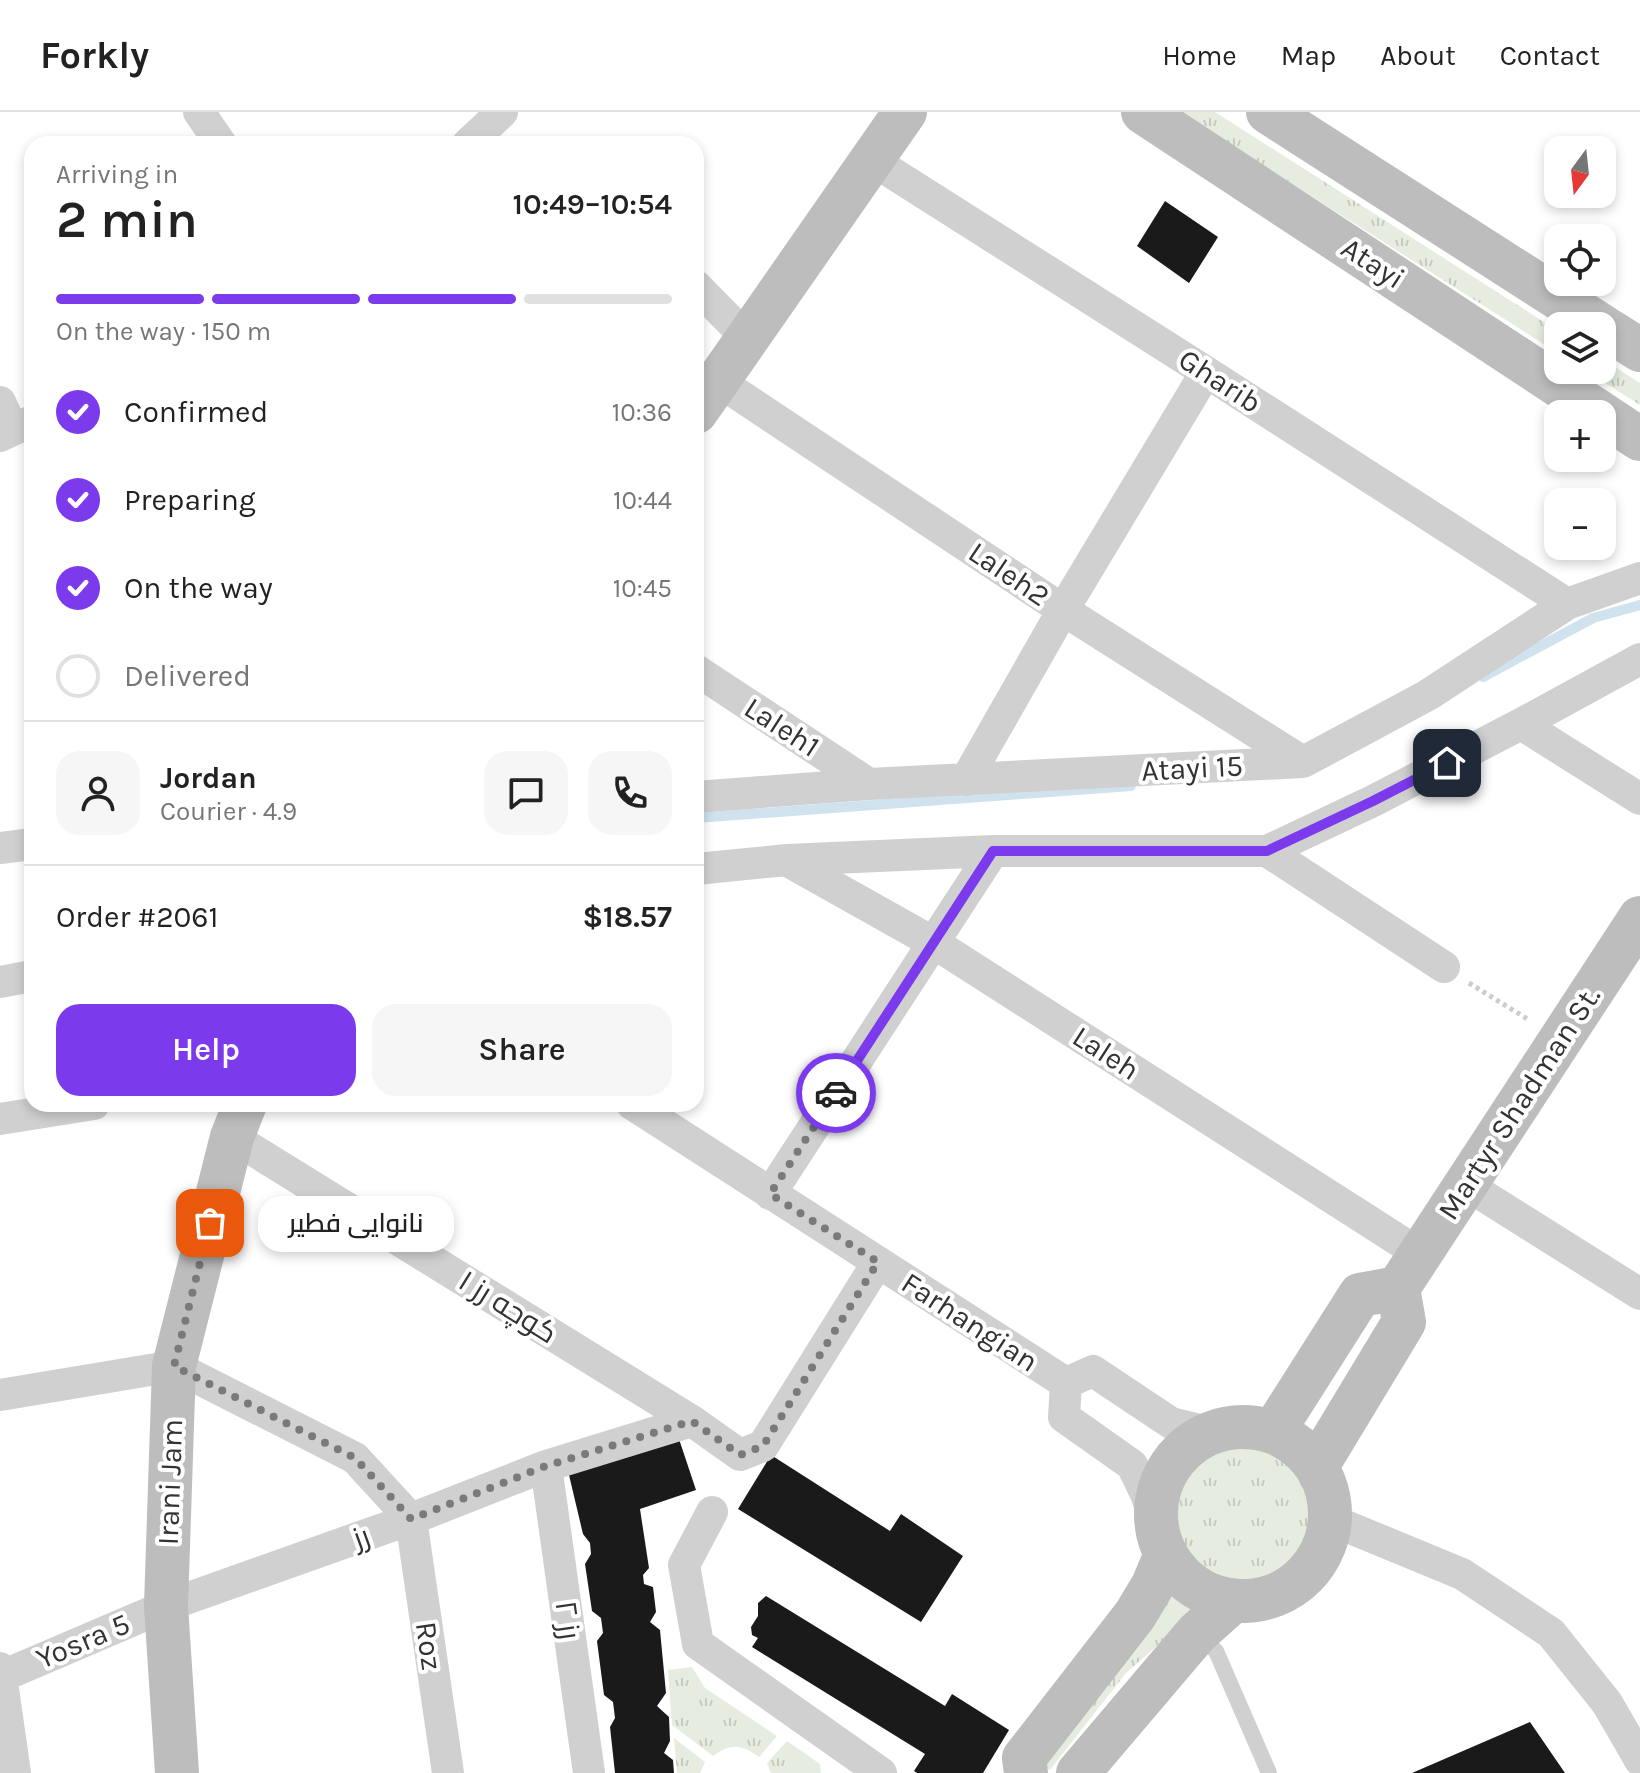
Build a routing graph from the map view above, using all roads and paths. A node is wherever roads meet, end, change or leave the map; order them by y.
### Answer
1 (199, 112) edge
2 (502, 112) edge
3 (905, 112) edge
4 (1143, 112) edge
5 (1268, 112) edge
6 (216, 136) edge
7 (476, 136) edge
8 (872, 160) junction
9 (704, 294) edge
10 (1580, 312) edge
11 (1616, 335) edge
12 (747, 338) junction
13 (1640, 350) edge
14 (1206, 372) junction
15 (707, 396) edge
16 (1581, 400) edge
17 (1616, 423) edge
18 (1640, 439) edge
19 (1640, 578) edge
20 (1567, 604) junction
21 (1063, 610) junction
22 (1640, 659) edge
23 (704, 675) edge
24 (1521, 724) junction
25 (1303, 762) junction
26 (966, 780) junction
27 (869, 784) junction
28 (704, 796) edge
29 (1640, 799) edge
30 (24, 845) edge
31 (0, 848) edge
32 (993, 851) junction
33 (1267, 851) junction
34 (787, 860) junction
35 (704, 868) edge
36 (934, 943) junction
37 (1633, 943) edge
38 (1444, 967) joint
39 (24, 978) edge
40 (0, 982) edge
41 (1560, 1040) junction
42 (44, 1112) edge
43 (644, 1112) edge
44 (0, 1119) edge
45 (239, 1121) edge
46 (1465, 1184) junction
47 (770, 1194) junction
48 (878, 1262) junction
49 (1409, 1271) junction
50 (1640, 1294) edge
51 (174, 1366) junction
52 (1066, 1383) junction
53 (0, 1395) edge
54 (692, 1421) junction
55 (1273, 1432) junction
56 (1212, 1433) junction
57 (546, 1466) junction
58 (1317, 1466) junction
59 (712, 1512) dead end
60 (411, 1519) junction
61 (1331, 1520) junction
62 (1161, 1540) junction
63 (1233, 1601) junction
64 (166, 1606) junction
65 (1197, 1633) junction
66 (1, 1674) edge
67 (1640, 1760) edge
68 (15, 1773) edge
69 (177, 1773) edge
70 (448, 1773) edge
71 (589, 1773) edge
72 (881, 1773) edge
73 (1026, 1773) edge
74 (1078, 1773) edge
75 (1269, 1773) edge

1 - 6 street
2 - 7 street
3 - 8 street
4 - 16 street, Atayi
5 - 10 street
8 - 12 street
8 - 14 street, Gharib
9 - 12 street
11 - 13 street
12 - 15 street
14 - 20 street, Gharib
14 - 21 street
15 - 21 street, Laleh2
17 - 18 street, Atayi
19 - 20 street, Atayi 15
20 - 25 street, Atayi 15
21 - 25 street, Laleh2
21 - 26 street
22 - 24 street
23 - 27 street, Laleh1
24 - 29 street
24 - 33 street
25 - 26 street, Atayi 15
26 - 27 street, Atayi 15
27 - 28 street, Atayi 15
30 - 31 street
32 - 33 street
32 - 34 street
32 - 36 street
33 - 38 street
34 - 35 street
34 - 36 street, Laleh
36 - 47 street
36 - 49 street, Laleh
37 - 41 street, Martyr Shadman St.
38 - 41 path
39 - 40 street
41 - 46 street, Martyr Shadman St.
42 - 44 street
43 - 47 street, Farhangian
45 - 51 street, Irani Jam
45 - 54 street, کوچه رز ۱
46 - 49 street, Martyr Shadman St.
46 - 50 street
47 - 48 street, Farhangian
48 - 52 street, Farhangian
48 - 54 street, کوچه رز ۱
49 - 55 street
49 - 58 street
51 - 53 street
51 - 60 street
51 - 64 street, Irani Jam
52 - 56 street
52 - 62 street
54 - 57 street, رز
55 - 56 street
55 - 58 street
56 - 62 street
57 - 60 street, رز
57 - 71 street, رز ۲
58 - 61 street
59 - 72 street
60 - 64 street, رز
60 - 70 street, Roz
61 - 63 street
61 - 67 street
62 - 63 street
62 - 73 street
63 - 65 street
64 - 66 street, Yosra 5
64 - 69 street, Irani Jam
65 - 74 street
65 - 75 lane
66 - 68 street

